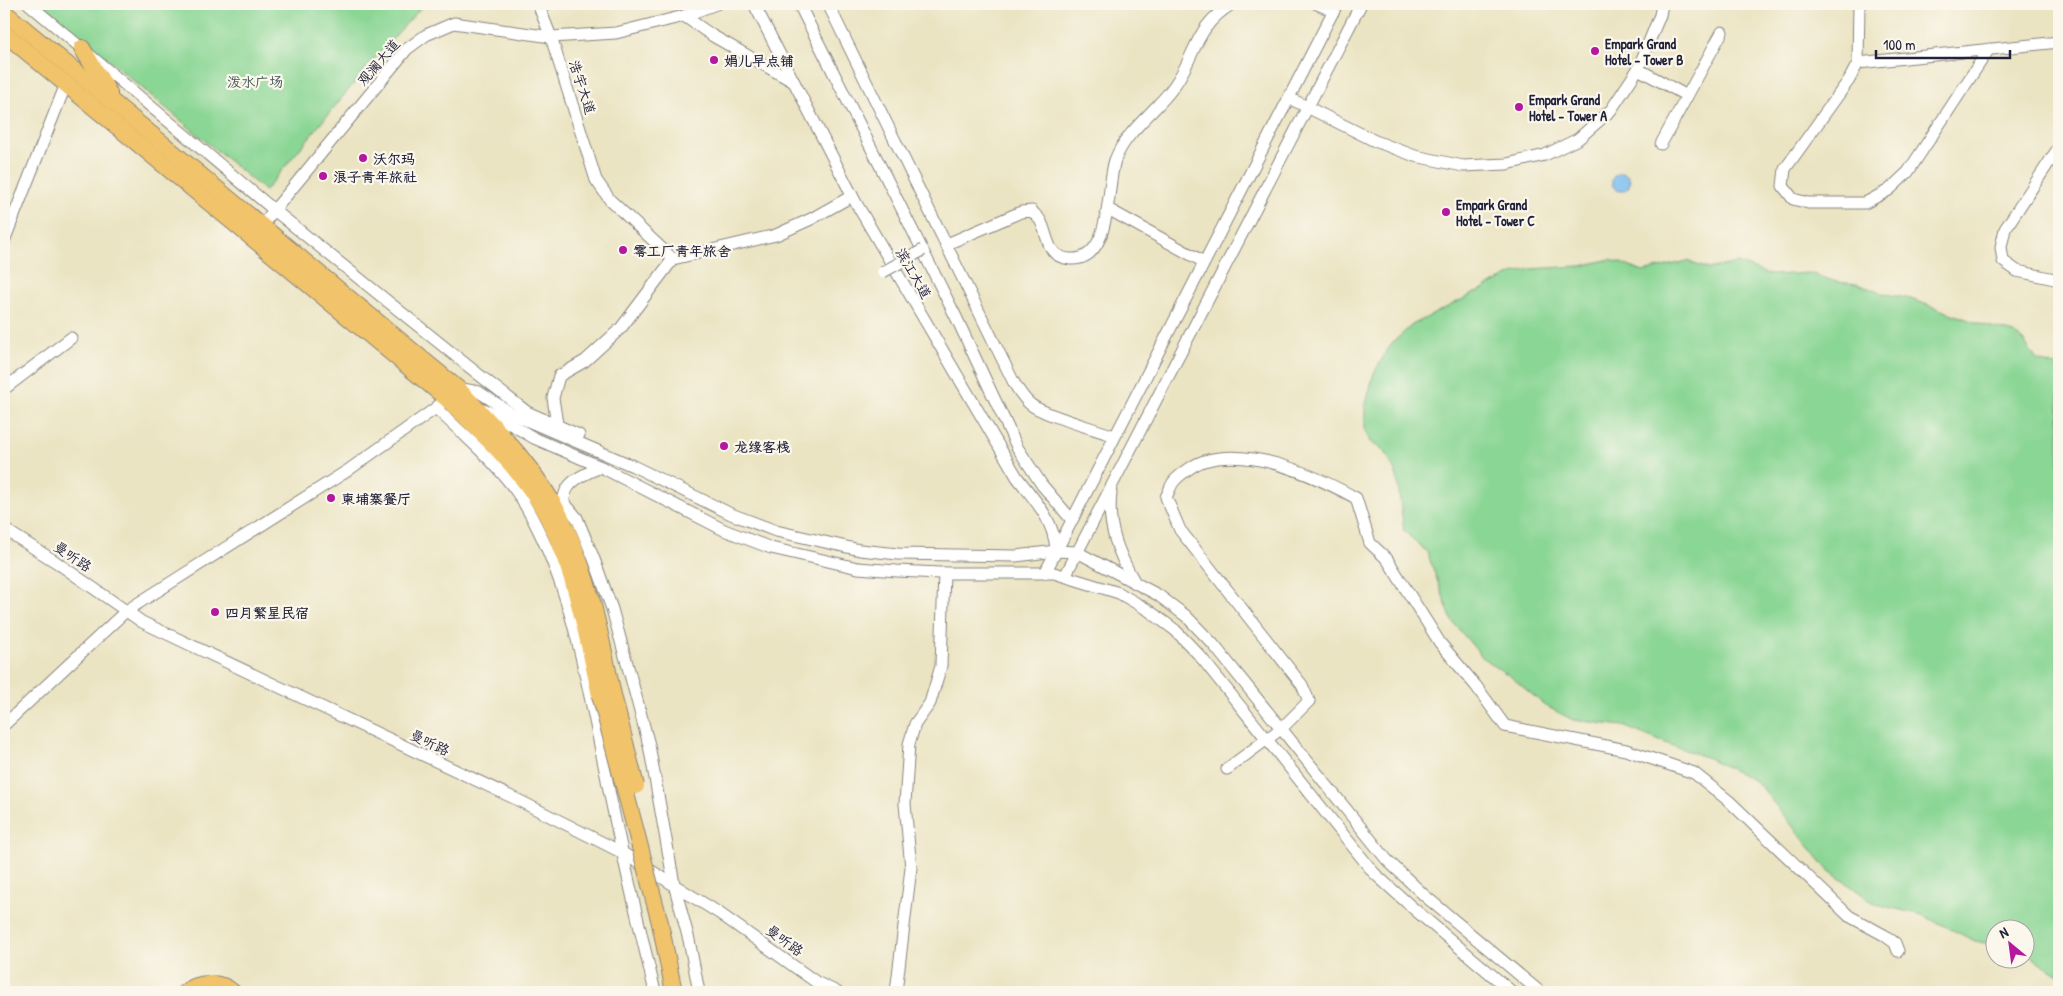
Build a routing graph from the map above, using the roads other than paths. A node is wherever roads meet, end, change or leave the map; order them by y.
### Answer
1 (29, 4) edge
2 (538, 4) edge
3 (716, 4) edge
4 (754, 4) edge
5 (799, 4) edge
6 (828, 4) edge
7 (1232, 4) edge
8 (1318, 4) edge
9 (1361, 4) edge
10 (1662, 4) edge
11 (1859, 4) edge
12 (1335, 8) edge
13 (4, 12) edge
14 (684, 16) junction
15 (1722, 32) dead end
16 (4, 33) edge
17 (551, 37) junction
18 (2059, 42) edge
19 (82, 48) junction
20 (1989, 49) junction
21 (1858, 63) junction
22 (1638, 69) junction
23 (794, 83) junction
24 (66, 84) junction
25 (1687, 96) junction
26 (1289, 98) junction
27 (117, 105) junction
28 (1307, 108) junction
29 (1661, 144) dead end
30 (2059, 147) edge
31 (852, 196) junction
32 (1108, 209) junction
33 (274, 210) junction
34 (262, 225) junction
35 (4, 242) edge
36 (947, 244) junction
37 (922, 250) junction
38 (673, 259) junction
39 (1204, 262) junction
40 (883, 272) dead end
41 (2059, 280) edge
42 (380, 296) junction
43 (366, 312) junction
44 (71, 338) dead end
45 (4, 389) edge
46 (447, 398) junction
47 (476, 408) junction
48 (557, 424) junction
49 (1114, 436) junction
50 (633, 466) junction
51 (601, 468) junction
52 (1112, 485) junction
53 (685, 491) junction
54 (562, 500) junction
55 (677, 507) junction
56 (1071, 519) junction
57 (4, 529) edge
58 (567, 530) junction
59 (1056, 551) junction
60 (1077, 552) junction
61 (944, 573) junction
62 (1045, 573) junction
63 (1065, 576) junction
64 (1135, 582) junction
65 (126, 611) junction
66 (607, 695) junction
67 (4, 725) edge
68 (1282, 728) junction
69 (1268, 739) junction
70 (1227, 769) dead end
71 (621, 852) junction
72 (674, 884) junction
73 (665, 923) junction
74 (1898, 951) dead end
75 (184, 992) edge
76 (234, 992) edge
77 (656, 992) edge
78 (674, 992) edge
79 (682, 992) edge
80 (699, 992) edge
81 (837, 992) edge
82 (896, 992) edge
83 (1512, 992) edge
84 (1540, 992) edge

1 - 19 street
2 - 17 street, 浩宇大道
3 - 14 street, 观澜大道
4 - 23 street, 滨江大道
5 - 37 street
6 - 36 street
7 - 32 street
8 - 12 street
9 - 28 street
10 - 22 street
11 - 21 street
12 - 26 street
13 - 27 highway
14 - 17 street, 观澜大道
14 - 23 street
15 - 25 street
16 - 24 highway
17 - 33 street, 观澜大道
17 - 38 street, 浩宇大道
18 - 20 street
19 - 27 highway
19 - 33 street
20 - 21 street
20 - 21 street
22 - 25 street
22 - 28 street
23 - 31 street, 滨江大道
24 - 35 street
24 - 46 highway
25 - 29 street
26 - 28 street
26 - 39 street
27 - 34 highway
28 - 52 street
30 - 41 street
31 - 38 street
31 - 59 street, 滨江大道
32 - 36 street
32 - 39 street
33 - 34 street, 观澜大道
33 - 42 street
34 - 43 highway
36 - 49 street
37 - 40 street, bridge
37 - 56 street
38 - 48 street
39 - 49 street
42 - 43 street
42 - 48 street
43 - 46 highway
44 - 45 street
46 - 47 highway
46 - 50 street
46 - 65 street
46 - 66 highway
46 - 71 street
47 - 51 street
47 - 58 highway
48 - 50 street
49 - 56 street
50 - 53 street
51 - 54 street
51 - 55 street
52 - 60 street
52 - 64 street
53 - 55 street
53 - 59 street
54 - 58 street
54 - 72 street
55 - 61 street
56 - 59 street
57 - 65 street, 曼听路
58 - 66 highway
59 - 60 street
59 - 62 street
60 - 63 street
60 - 64 street
61 - 62 street
61 - 82 street
62 - 63 street
63 - 69 street
64 - 68 street
65 - 67 street
65 - 71 street, 曼听路
66 - 73 highway, bridge
68 - 69 street
68 - 74 street
68 - 84 street
69 - 70 street
69 - 83 street
71 - 72 street, 曼听路
71 - 77 street
72 - 80 street
72 - 81 street, 曼听路
73 - 78 highway
73 - 79 highway
75 - 76 main road

